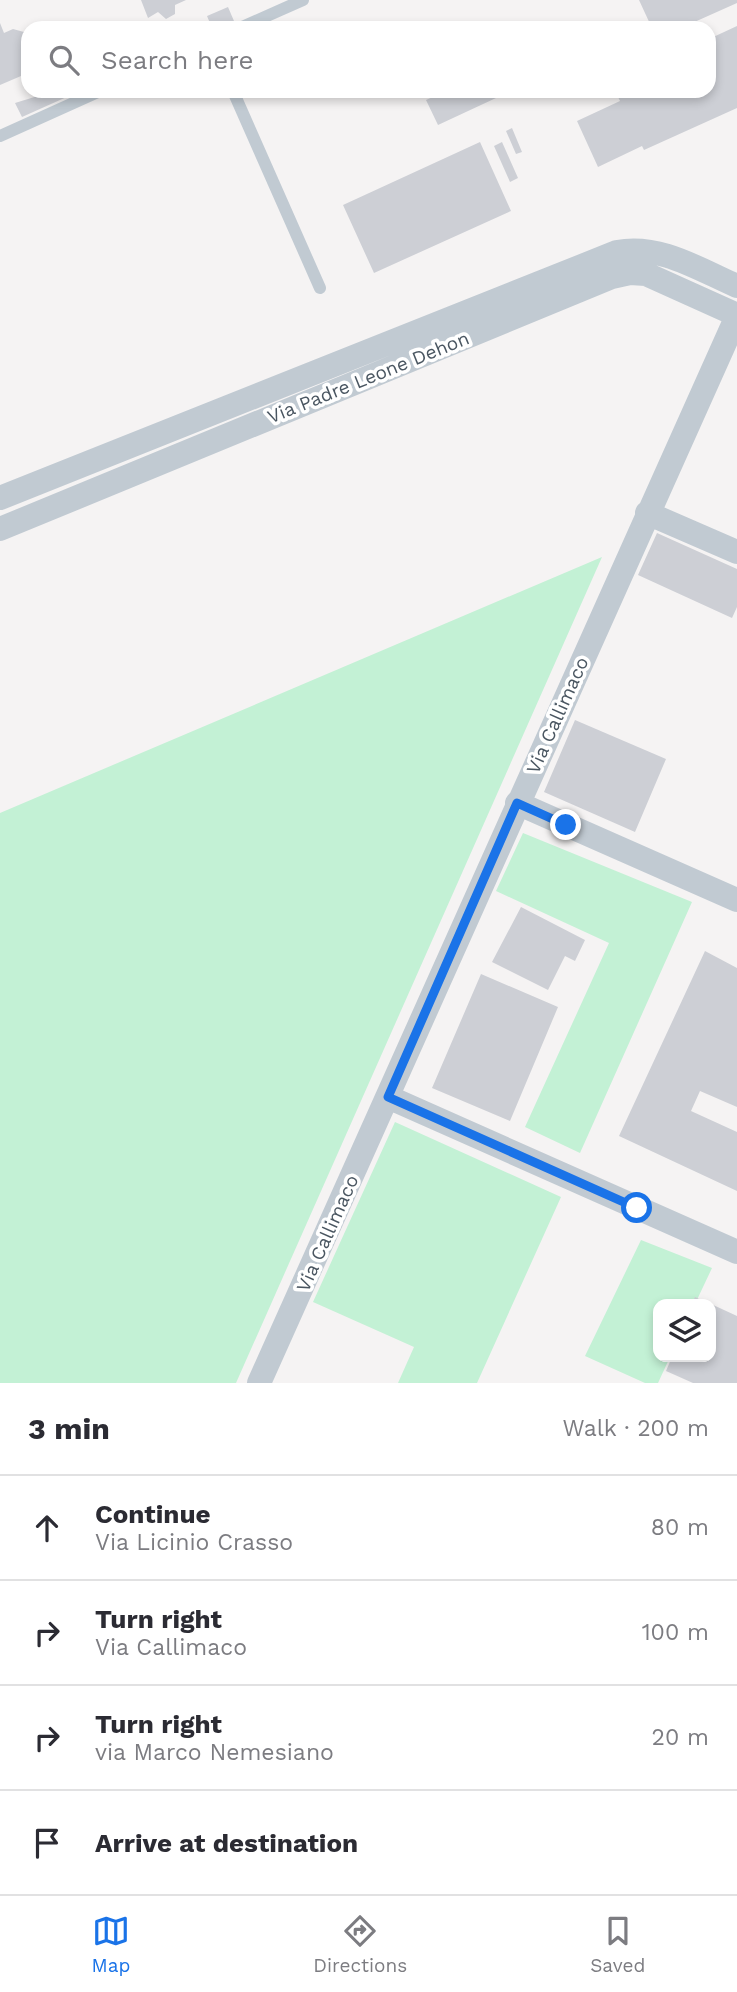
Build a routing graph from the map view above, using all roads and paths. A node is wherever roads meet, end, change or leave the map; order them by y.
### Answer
1 (303, 0) edge
2 (256, 21) edge
3 (84, 98) edge
4 (236, 98) edge
5 (0, 136) edge
6 (737, 286) edge
7 (320, 288) dead end
8 (737, 316) edge
9 (0, 498) edge
10 (647, 513) junction
11 (0, 528) edge
12 (737, 552) edge
13 (517, 803) junction
14 (737, 900) edge
15 (388, 1097) junction
16 (737, 1252) edge
17 (259, 1383) edge

1 - 2 lane
3 - 5 lane
4 - 7 lane
6 - 9 street, Via Padre Leone Dehon
8 - 10 street, Via Callimaco
8 - 11 street, Via Padre Leone Dehon
10 - 12 street
10 - 13 street, Via Callimaco
13 - 14 street
13 - 15 street, Via Callimaco
15 - 16 street
15 - 17 street, Via Callimaco

